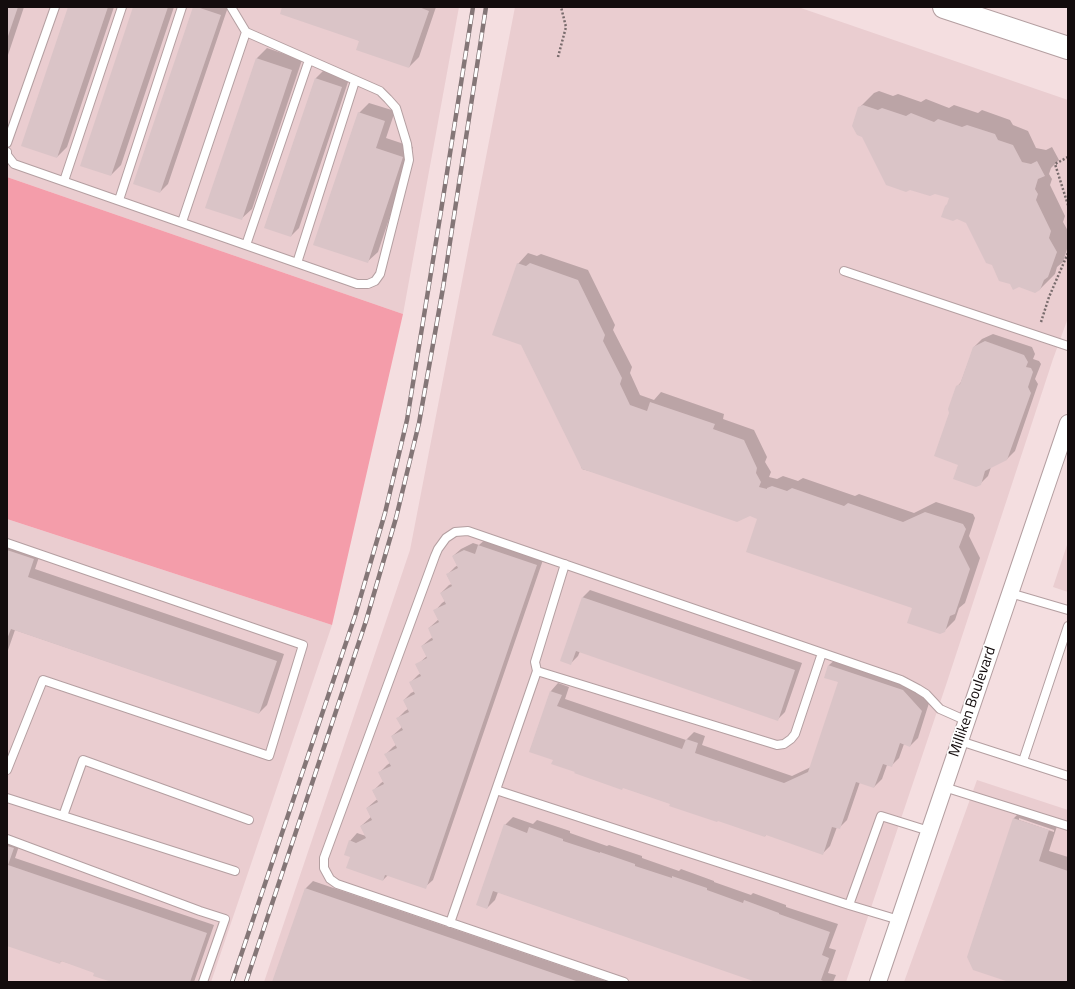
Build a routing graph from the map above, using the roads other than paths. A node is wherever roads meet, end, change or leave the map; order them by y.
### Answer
1 (55, 7) edge
2 (122, 7) edge
3 (182, 7) edge
4 (231, 7) edge
5 (944, 7) edge
6 (246, 32) junction
7 (1068, 48) edge
8 (309, 60) junction
9 (355, 81) junction
10 (7, 143) edge
11 (7, 152) edge
12 (64, 181) junction
13 (119, 200) junction
14 (182, 222) junction
15 (246, 245) junction
16 (297, 263) junction
17 (844, 272) dead end
18 (1068, 346) edge
19 (1068, 423) edge
20 (7, 544) edge
21 (565, 564) junction
22 (1010, 593) junction
23 (1068, 610) edge
24 (1068, 626) edge
25 (822, 653) junction
26 (537, 671) junction
27 (967, 721) junction
28 (960, 741) junction
29 (1023, 761) junction
30 (7, 770) edge
31 (1068, 776) edge
32 (944, 787) junction
33 (496, 790) junction
34 (7, 798) edge
35 (62, 816) junction
36 (249, 820) dead end
37 (1068, 826) edge
38 (929, 831) junction
39 (7, 839) edge
40 (235, 871) dead end
41 (849, 905) junction
42 (899, 920) junction
43 (450, 923) junction
44 (203, 982) edge
45 (624, 982) edge
46 (878, 982) edge

1 - 10 lane
2 - 12 lane
3 - 13 lane
4 - 6 lane
5 - 7 main road
6 - 8 lane
6 - 14 lane
8 - 9 lane
8 - 15 lane
9 - 16 lane
9 - 16 lane
11 - 12 lane
12 - 13 lane
13 - 14 lane
14 - 15 lane
15 - 16 lane
17 - 18 lane
19 - 22 street, Milliken Boulevard
20 - 30 lane
21 - 25 lane
21 - 26 lane
21 - 43 lane
22 - 23 lane
22 - 27 street, Milliken Boulevard
24 - 29 lane
25 - 26 lane
25 - 27 lane
26 - 33 lane
27 - 28 street, Milliken Boulevard
28 - 29 lane
28 - 32 street, Milliken Boulevard
29 - 31 lane
32 - 37 lane
32 - 38 street, Milliken Boulevard
33 - 41 lane
33 - 43 lane
34 - 35 lane
35 - 36 lane
35 - 40 lane
38 - 41 lane
38 - 42 street, Milliken Boulevard
39 - 44 lane
41 - 42 lane
42 - 46 street, Milliken Boulevard
43 - 45 lane

